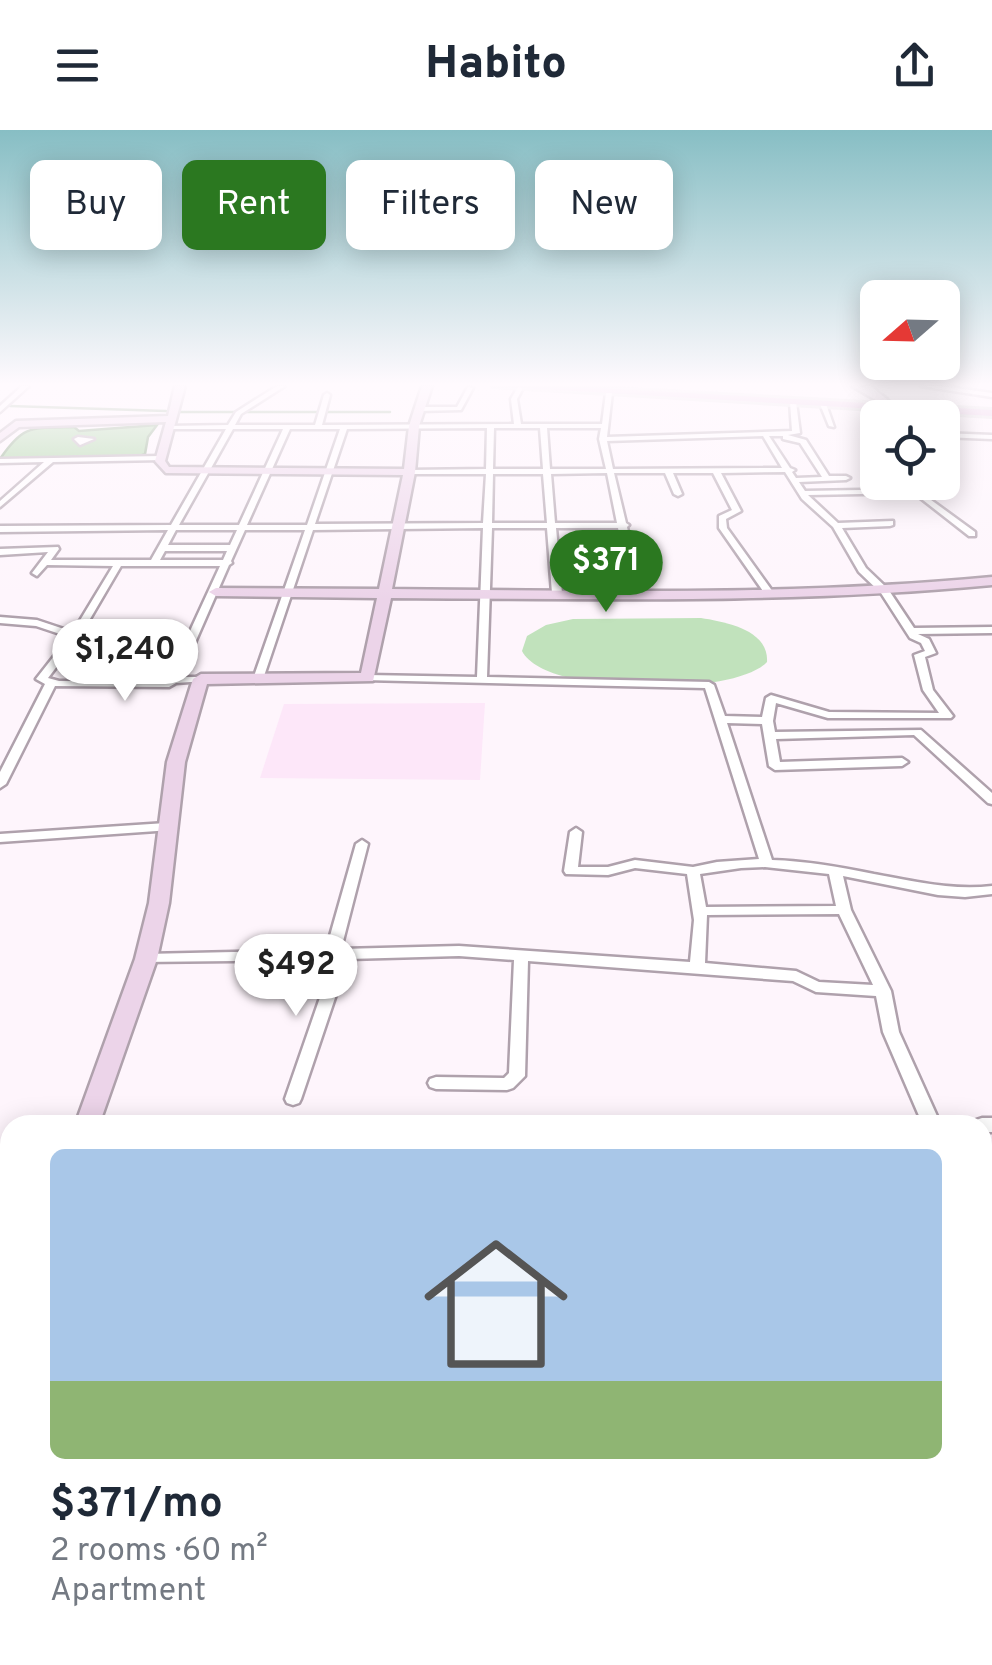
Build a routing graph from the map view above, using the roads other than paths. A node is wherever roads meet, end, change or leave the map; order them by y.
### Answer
1 (160, 458) joint
2 (215, 458) edge
3 (274, 458) edge
4 (334, 458) edge
5 (411, 458) edge
6 (489, 458) edge
7 (546, 458) edge
8 (609, 458) edge
9 (781, 458) edge
10 (814, 458) edge
11 (5, 461) edge
12 (48, 462) junction
13 (0, 469) edge
14 (716, 470) junction
15 (208, 471) junction
16 (268, 471) junction
17 (668, 471) junction
18 (329, 472) junction
19 (409, 472) junction
20 (488, 472) junction
21 (548, 472) junction
22 (613, 472) junction
23 (793, 475) junction
24 (846, 478) dead end
25 (828, 479) junction
26 (802, 493) junction
27 (678, 494) dead end
28 (0, 505) edge
29 (890, 524) dead end
30 (177, 526) junction
31 (244, 526) junction
32 (310, 526) junction
33 (399, 526) junction
34 (487, 526) junction
35 (552, 526) junction
36 (624, 526) junction
37 (836, 526) junction
38 (0, 529) edge
39 (972, 534) dead end
40 (164, 548) junction
41 (234, 548) junction
42 (0, 552) edge
43 (48, 563) junction
44 (154, 563) junction
45 (228, 563) junction
46 (118, 564) junction
47 (37, 573) dead end
48 (992, 582) edge
49 (884, 591) junction
50 (216, 592) junction
51 (768, 592) junction
52 (288, 593) junction
53 (385, 594) junction
54 (488, 594) junction
55 (558, 594) junction
56 (637, 594) junction
57 (0, 620) edge
58 (992, 630) edge
59 (912, 631) junction
60 (75, 636) junction
61 (368, 678) junction
62 (201, 679) junction
63 (258, 679) junction
64 (173, 680) junction
65 (482, 680) junction
66 (51, 683) junction
67 (719, 719) junction
68 (767, 722) junction
69 (768, 736) junction
70 (902, 762) dead end
71 (0, 784) edge
72 (992, 800) edge
73 (166, 827) junction
74 (576, 832) dead end
75 (0, 838) edge
76 (362, 844) dead end
77 (766, 862) junction
78 (835, 870) junction
79 (692, 871) junction
80 (992, 890) edge
81 (844, 910) junction
82 (700, 911) junction
83 (337, 955) junction
84 (521, 955) junction
85 (146, 959) junction
86 (698, 967) junction
87 (884, 991) junction
88 (436, 1082) dead end
89 (293, 1099) dead end
90 (91, 1115) edge
91 (927, 1115) edge

1 - 12 street
1 - 15 street
2 - 15 street
3 - 16 street
4 - 18 street
5 - 19 street
6 - 20 street
7 - 21 street
8 - 22 street
9 - 23 street
10 - 25 street
11 - 12 street
11 - 13 street
12 - 28 street
14 - 17 street
14 - 23 street
14 - 51 street
15 - 16 street
15 - 30 street
16 - 18 street
16 - 31 street
17 - 22 street
17 - 27 street
18 - 19 street
18 - 32 street
19 - 20 street
19 - 33 street
20 - 21 street
20 - 34 street
21 - 22 street
21 - 35 street
22 - 36 street
23 - 25 street
23 - 26 street
24 - 25 street
26 - 37 street
26 - 39 street
29 - 37 street
30 - 31 street
30 - 38 street
30 - 40 street
31 - 32 street
31 - 41 street
32 - 33 street
32 - 52 street
33 - 34 street
33 - 53 street
34 - 35 street
34 - 54 street
35 - 36 street
35 - 55 street
36 - 56 street
37 - 49 street
40 - 41 street
40 - 44 street
41 - 45 street
42 - 43 street
43 - 46 street
43 - 47 street
44 - 45 street
44 - 46 street
45 - 50 street
46 - 60 street
48 - 49 street
49 - 51 street
49 - 59 street
50 - 52 street
50 - 64 street
51 - 56 street
52 - 53 street
52 - 63 street
53 - 54 street
53 - 61 street
54 - 55 street
54 - 65 street
55 - 56 street
57 - 60 street
58 - 59 street
59 - 68 street
60 - 66 street
61 - 63 street
61 - 65 street
62 - 63 street
62 - 64 street
62 - 73 street
64 - 66 street
65 - 67 street
66 - 71 street
67 - 68 street
67 - 77 street
68 - 69 street
69 - 70 street
69 - 72 street
73 - 75 street
73 - 85 street
74 - 79 street
76 - 83 street
77 - 78 street
77 - 79 street
78 - 80 street
78 - 81 street
79 - 82 street
81 - 82 street
81 - 87 street
82 - 86 street
83 - 84 street
83 - 85 street
83 - 89 street
84 - 86 street
84 - 88 street
85 - 90 street
86 - 87 street
87 - 91 street

